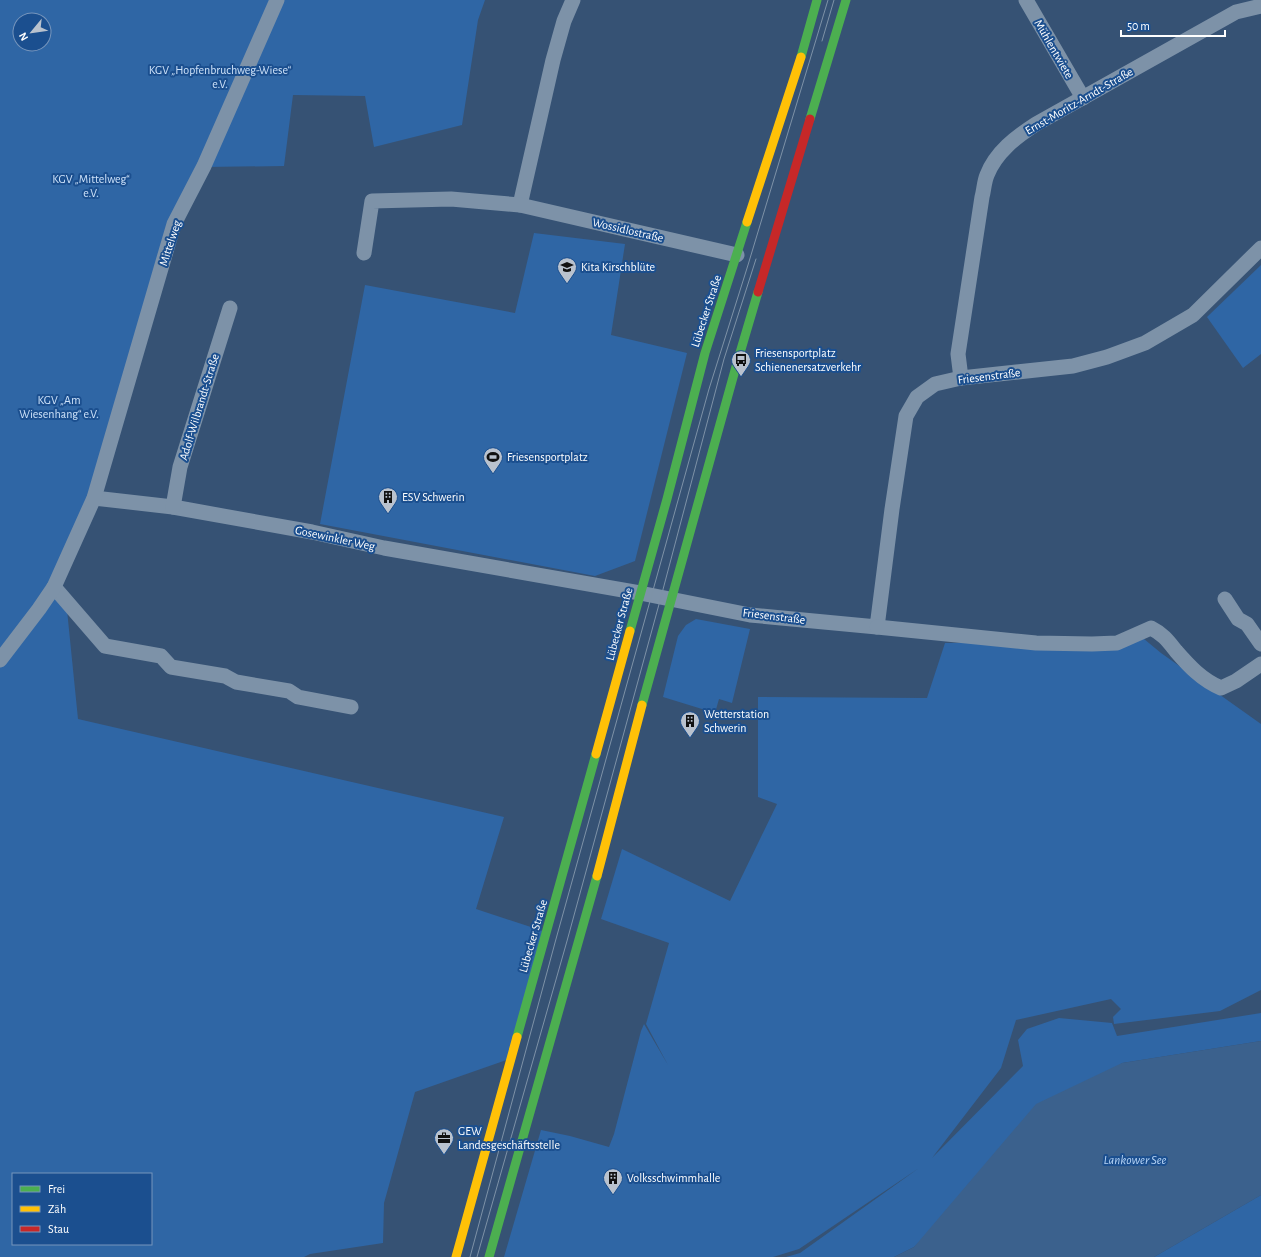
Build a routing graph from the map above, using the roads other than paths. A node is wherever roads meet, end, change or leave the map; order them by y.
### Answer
1 (277, 0) edge
2 (573, 0) edge
3 (817, 0) edge
4 (846, 0) edge
5 (1026, 0) edge
6 (1261, 6) edge
7 (1083, 98) junction
8 (520, 205) junction
9 (1261, 248) edge
10 (364, 253) dead end
11 (737, 255) junction
12 (230, 308) dead end
13 (961, 378) junction
14 (94, 498) junction
15 (173, 507) junction
16 (54, 587) junction
17 (640, 593) junction
18 (672, 599) junction
19 (1225, 599) dead end
20 (877, 627) junction
21 (1261, 644) edge
22 (0, 660) edge
23 (1261, 664) edge
24 (351, 707) dead end
25 (456, 1257) edge
26 (489, 1257) edge

1 - 14 street, Mittelweg
2 - 8 street
3 - 11 street, Lübecker Straße
4 - 18 street
5 - 7 street, Mühlentwiete
6 - 7 street, Ernst-Moritz-Arndt-Straße
7 - 13 street, Ernst-Moritz-Arndt-Straße
8 - 10 street, Wossidlostraße
8 - 11 street, Wossidlostraße
9 - 13 street, Friesenstraße
11 - 17 street, Lübecker Straße
12 - 15 street, Adolf-Wilbrandt-Straße
13 - 20 street, Friesenstraße
14 - 15 street, Gosewinkler Weg
14 - 16 street
15 - 17 street, Gosewinkler Weg
16 - 22 street
16 - 24 street
17 - 18 street, Gosewinkler Weg
17 - 25 street, Lübecker Straße
18 - 20 street, Friesenstraße
18 - 26 street
19 - 21 street
20 - 23 street, Friesenstraße

